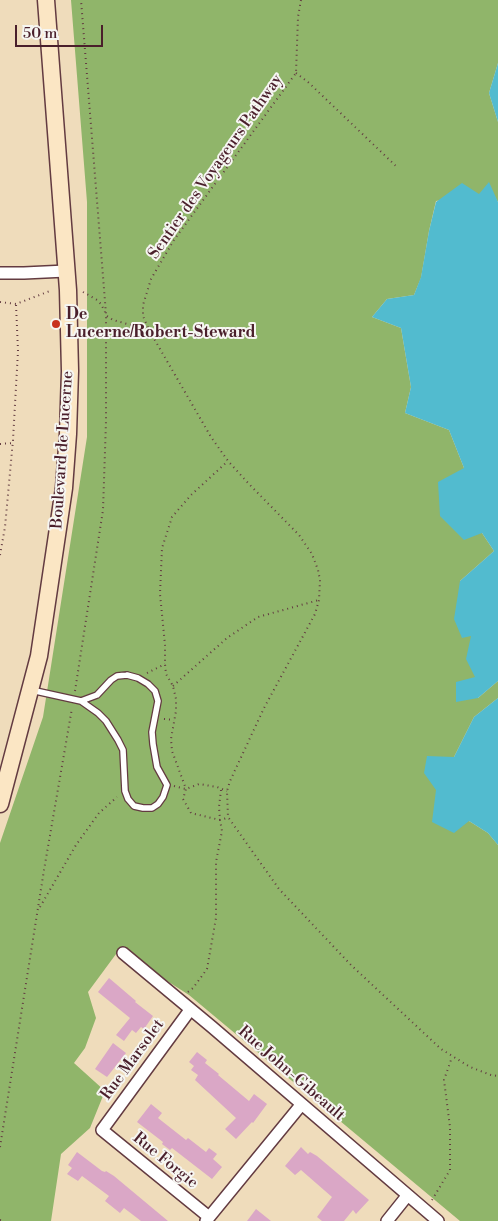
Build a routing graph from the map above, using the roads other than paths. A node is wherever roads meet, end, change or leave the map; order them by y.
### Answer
1 (46, 0) edge
2 (66, 271) junction
3 (0, 273) edge
4 (31, 690) junction
5 (81, 701) junction
6 (0, 804) edge
7 (123, 953) dead end
8 (190, 1010) junction
9 (301, 1105) junction
10 (102, 1130) joint
11 (407, 1196) junction
12 (207, 1219) edge
13 (387, 1221) edge
14 (438, 1221) edge

1 - 2 main road, Boulevard de Lucerne
2 - 3 street
2 - 4 main road, Boulevard de Lucerne
4 - 5 lane
4 - 6 main road, Boulevard de Lucerne
5 - 5 lane
7 - 8 street, Rue John-Gibeault
8 - 9 street, Rue John-Gibeault
8 - 10 street, Rue Marsolet
9 - 11 street, Rue John-Gibeault
9 - 12 street
10 - 12 street, Rue Forgie
11 - 13 street
11 - 14 street, Rue John-Gibeault

